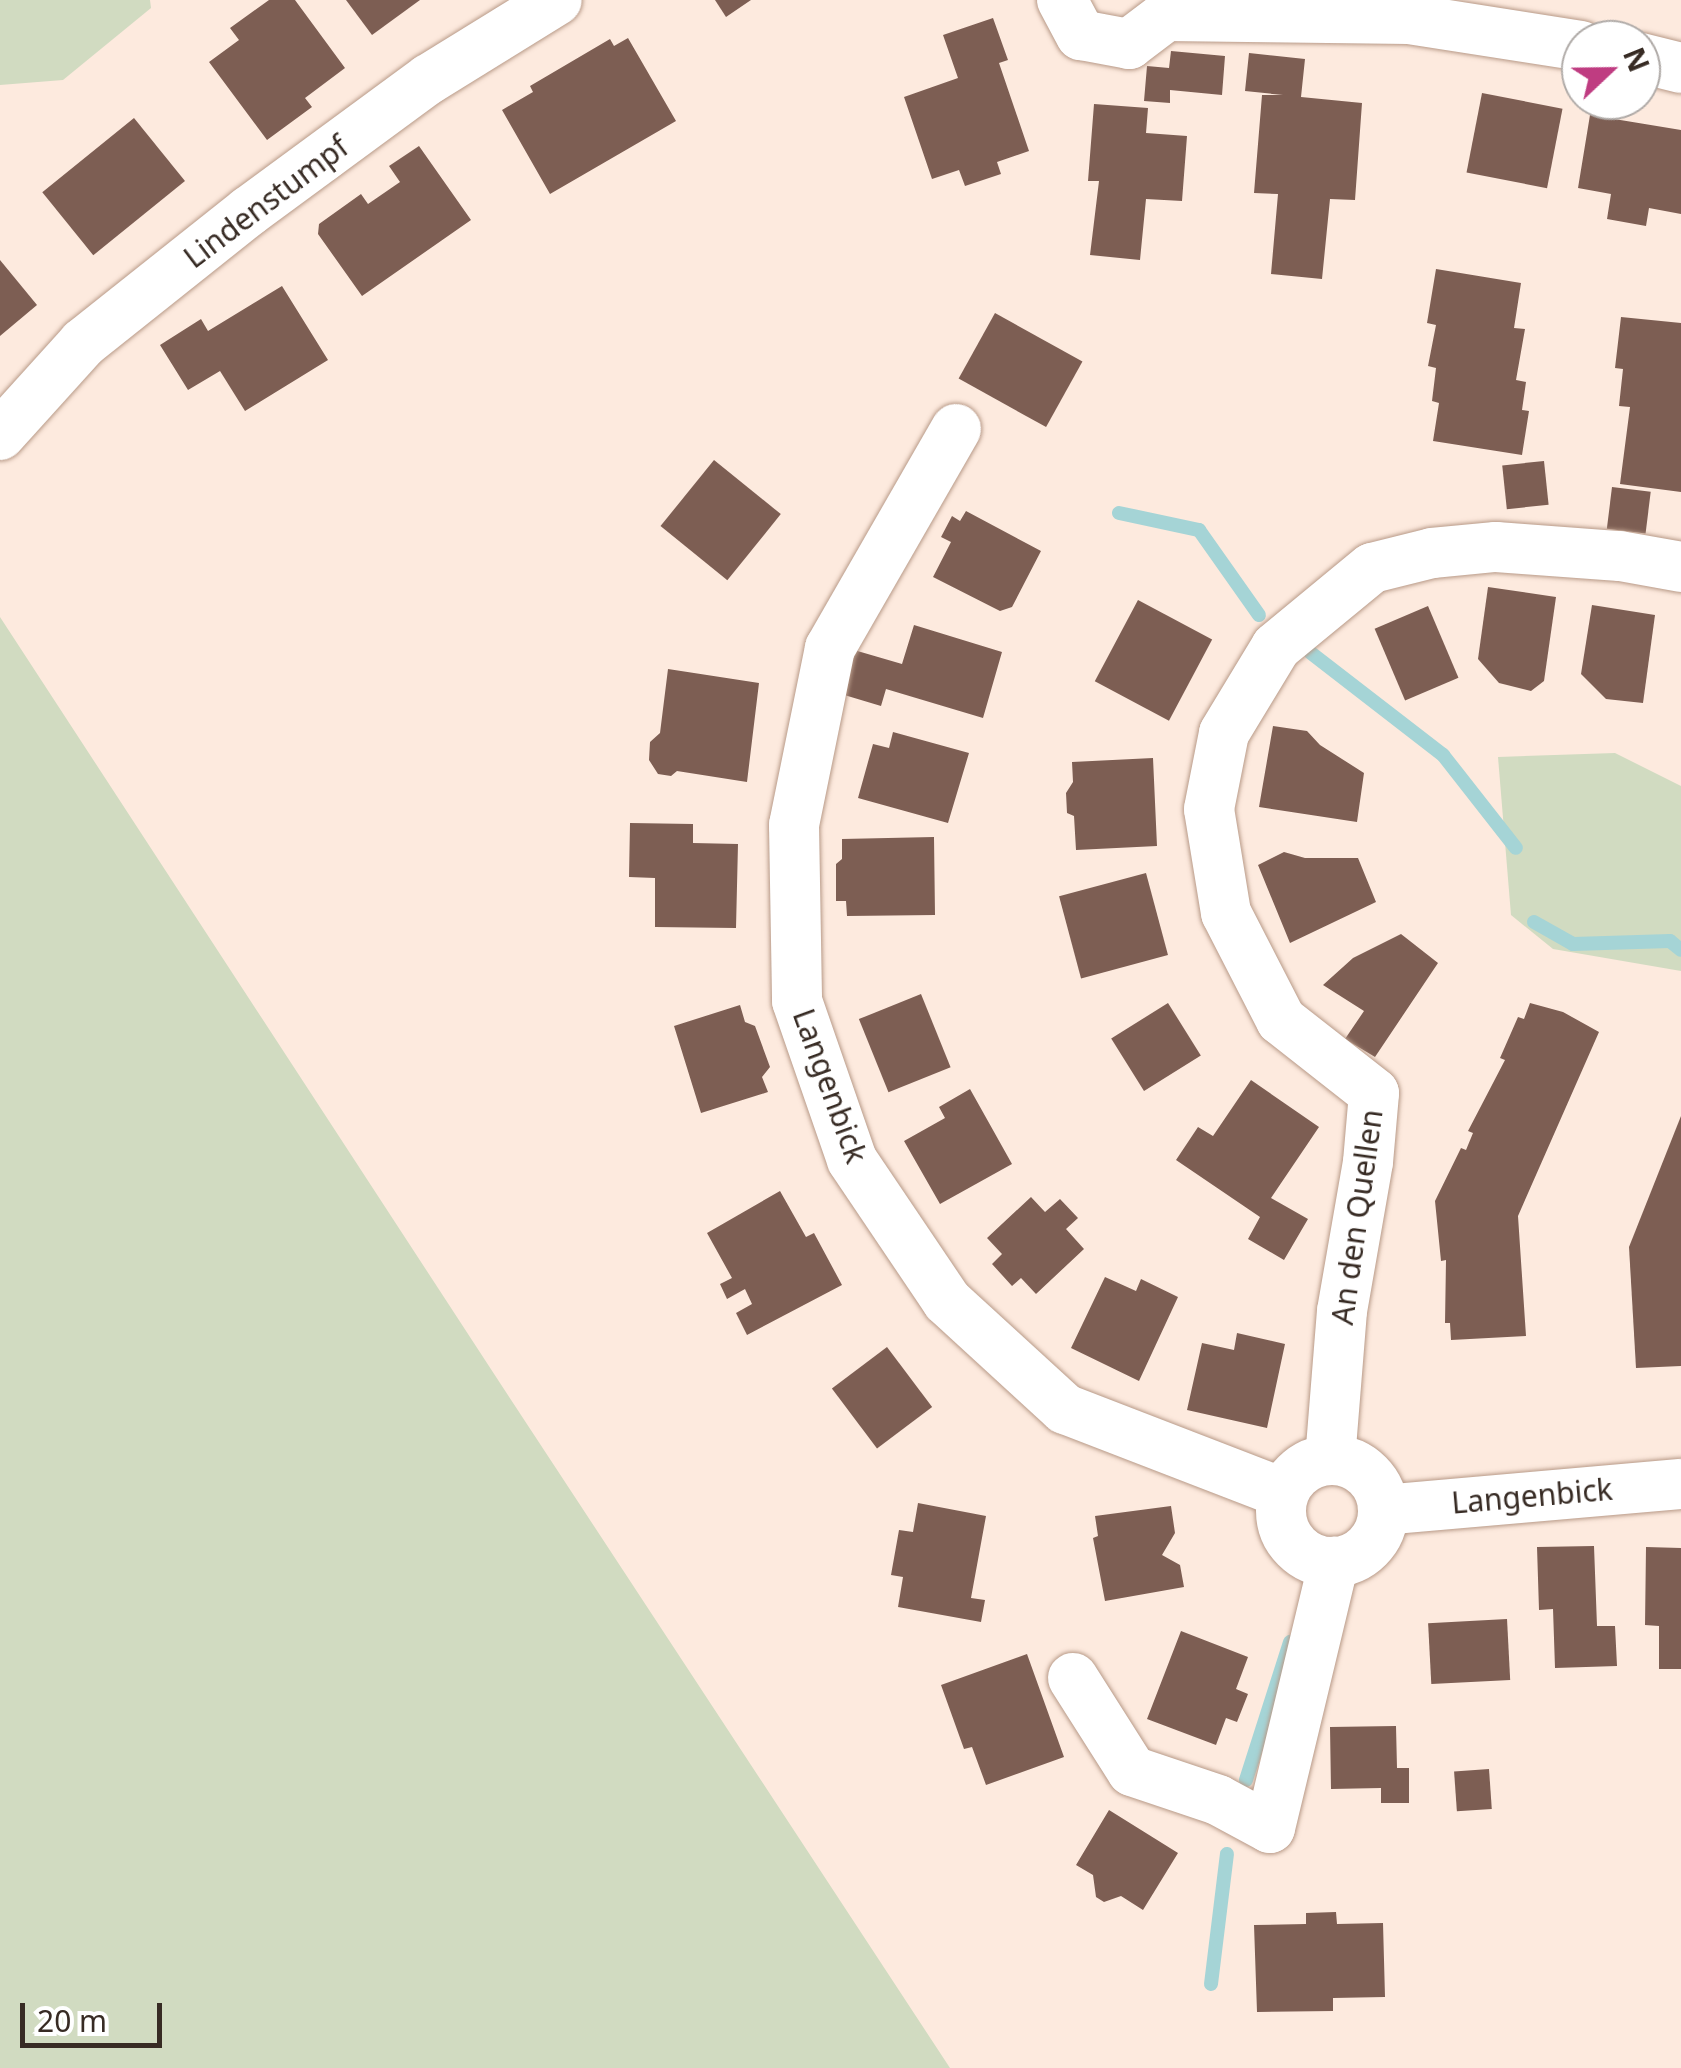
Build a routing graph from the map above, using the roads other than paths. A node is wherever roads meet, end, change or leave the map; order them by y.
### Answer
1 (557, 0) edge
2 (1062, 0) edge
3 (1164, 8) edge
4 (1561, 43) edge
5 (956, 429) dead end
6 (0, 435) edge
7 (1681, 567) edge
8 (1330, 1460) junction
9 (1681, 1484) edge
10 (1283, 1493) junction
11 (1383, 1510) junction
12 (1334, 1562) junction
13 (1072, 1678) dead end

1 - 6 street, Lindenstumpf
2 - 3 street
3 - 4 street
5 - 10 street, Langenbick
7 - 8 street, An den Quellen
8 - 10 street
8 - 11 street
9 - 11 street, Langenbick
10 - 12 street
11 - 12 street
12 - 13 street

